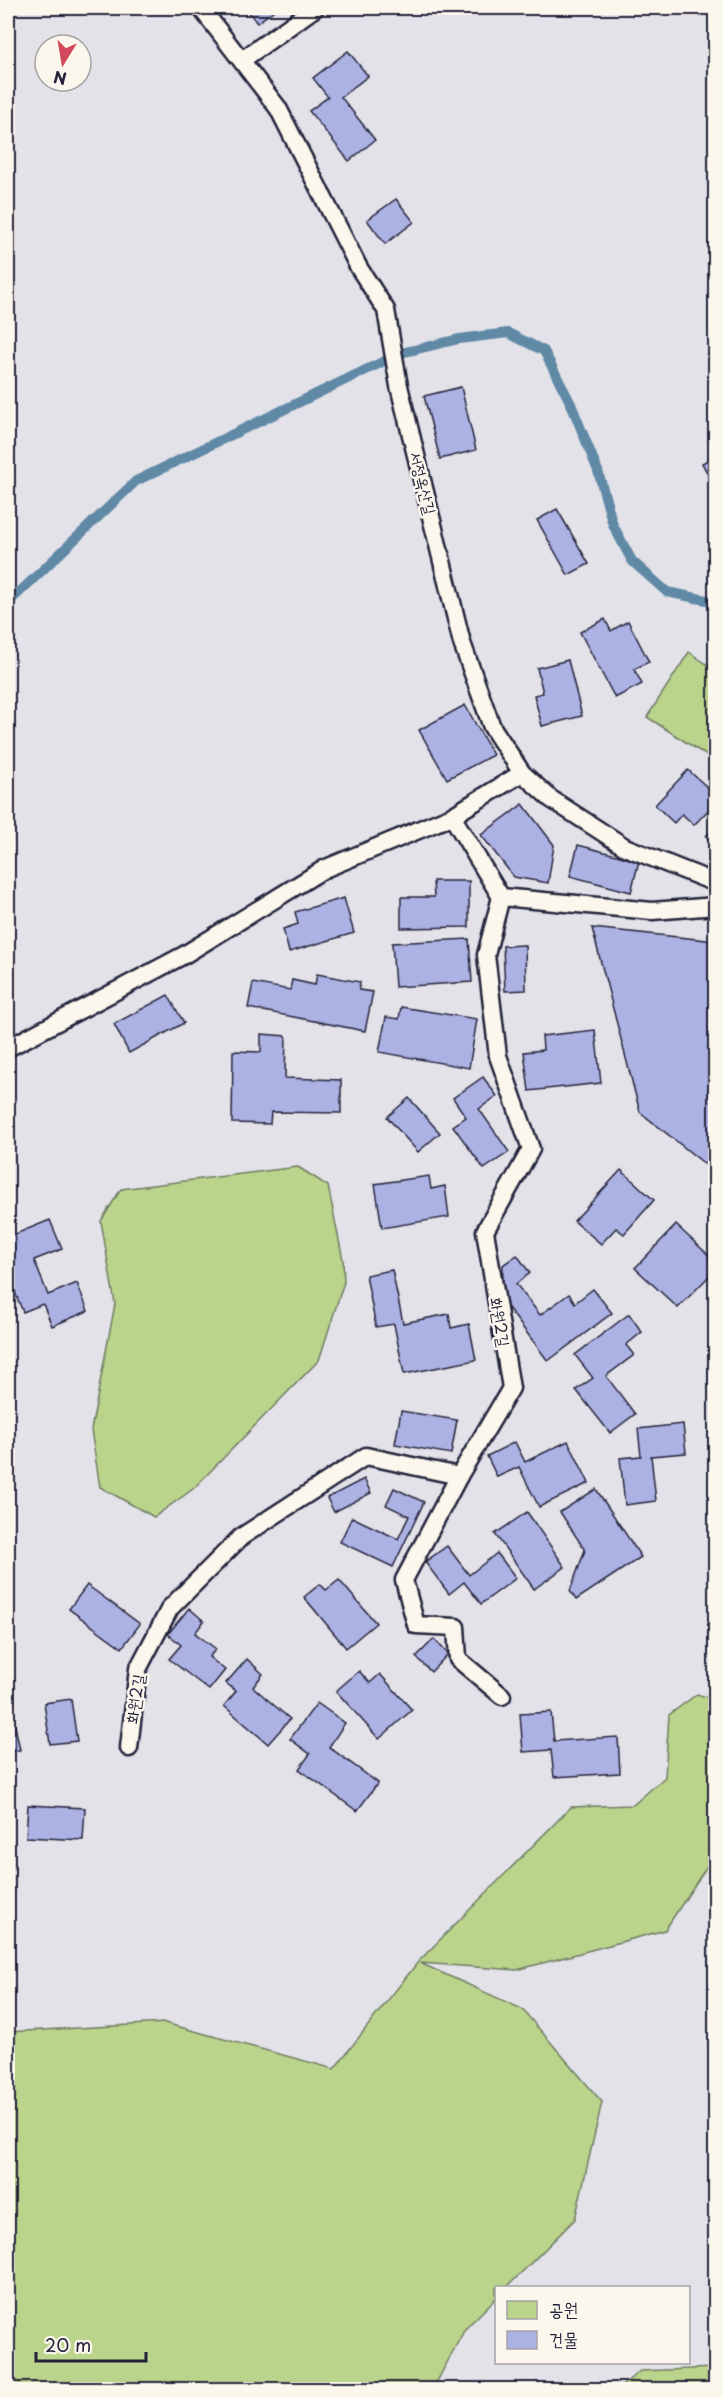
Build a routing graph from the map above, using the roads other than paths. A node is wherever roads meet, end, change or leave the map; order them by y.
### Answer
1 (201, 8) edge
2 (315, 8) edge
3 (242, 60) junction
4 (522, 772) junction
5 (452, 816) junction
6 (716, 883) edge
7 (501, 897) junction
8 (716, 906) edge
9 (8, 1048) edge
10 (459, 1476) junction
11 (502, 1696) dead end
12 (129, 1748) dead end

1 - 3 lane, 서정옥산길
2 - 3 lane
3 - 4 lane, 서정옥산길
4 - 5 lane
4 - 6 lane, 서정옥산길
5 - 7 lane
5 - 9 lane
7 - 8 lane
7 - 10 lane, 화원2길
10 - 11 lane
10 - 12 lane, 화원2길

